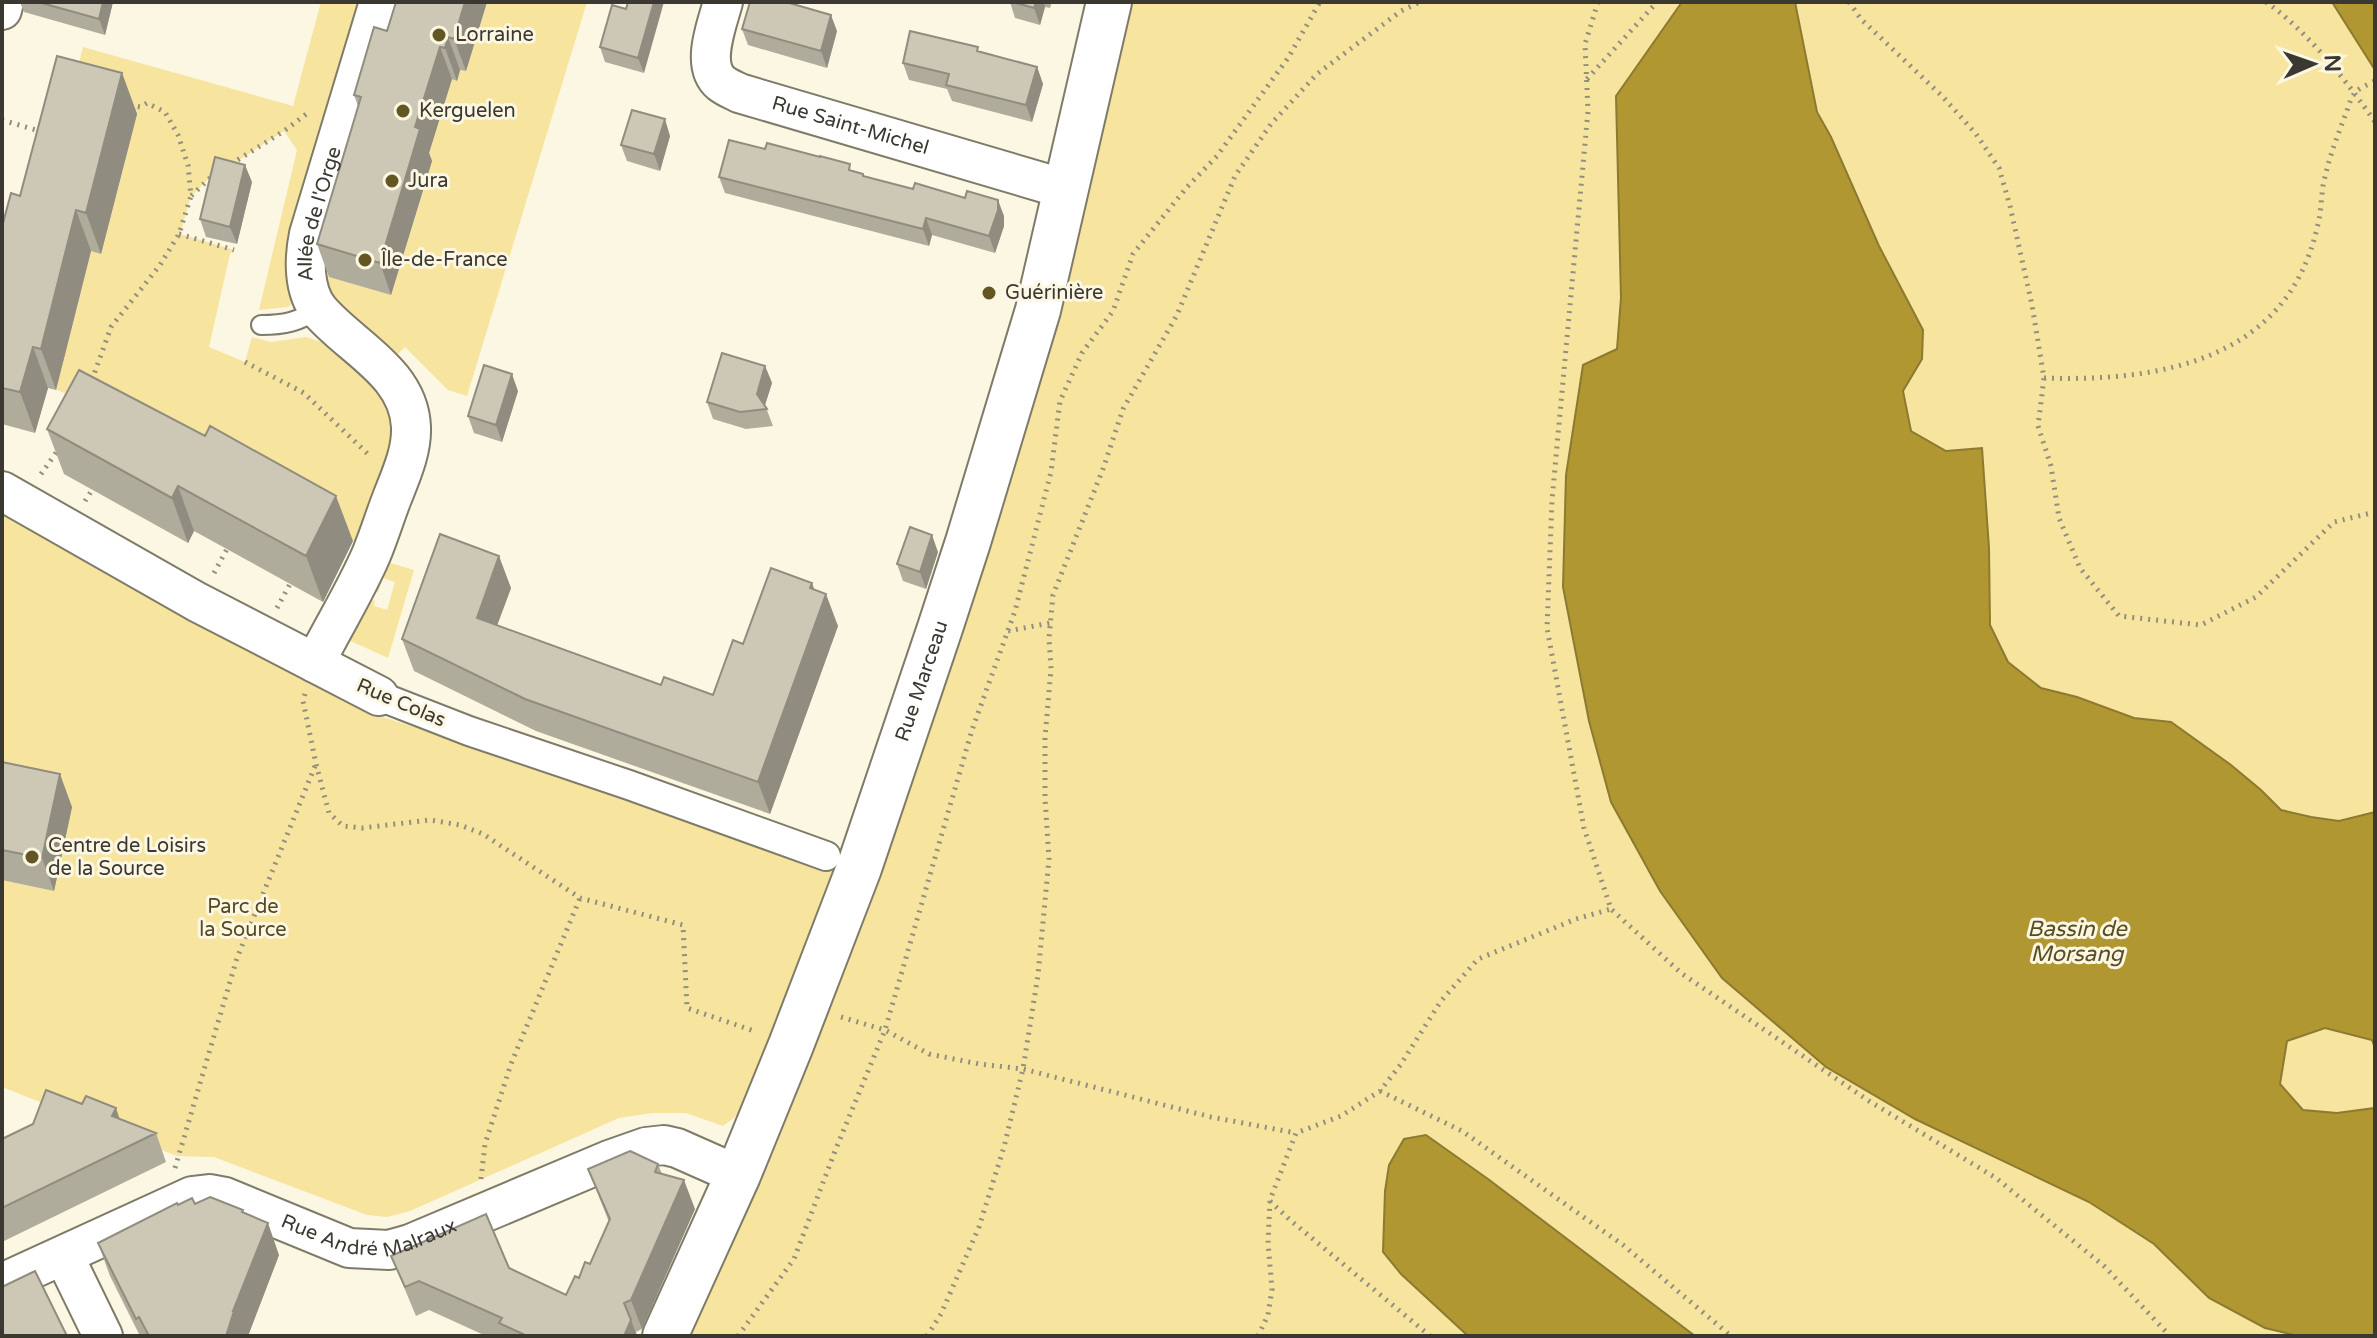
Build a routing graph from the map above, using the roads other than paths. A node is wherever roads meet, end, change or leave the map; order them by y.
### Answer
1 (4, 2) edge
2 (379, 2) edge
3 (723, 2) edge
4 (1109, 2) edge
5 (2, 10) edge
6 (1065, 189) junction
7 (317, 309) junction
8 (261, 325) dead end
9 (12, 497) edge
10 (315, 663) junction
11 (379, 696) joint
12 (826, 856) dead end
13 (738, 1175) junction
14 (64, 1256) junction
15 (2, 1283) edge
16 (103, 1336) edge
17 (665, 1336) edge

1 - 5 street
2 - 7 street, Allée de l'Orge
3 - 6 street, Rue Saint-Michel
4 - 6 main road, Rue Marceau
6 - 13 main road, Rue Marceau
7 - 8 lane
7 - 10 street, Allée de l'Orge
9 - 10 street, Rue Colas
10 - 11 street, Rue Colas
11 - 12 street, Rue Colas
13 - 14 street, Rue André Malraux
13 - 17 main road, Rue Marceau
14 - 15 street, Rue André Malraux
14 - 16 street

